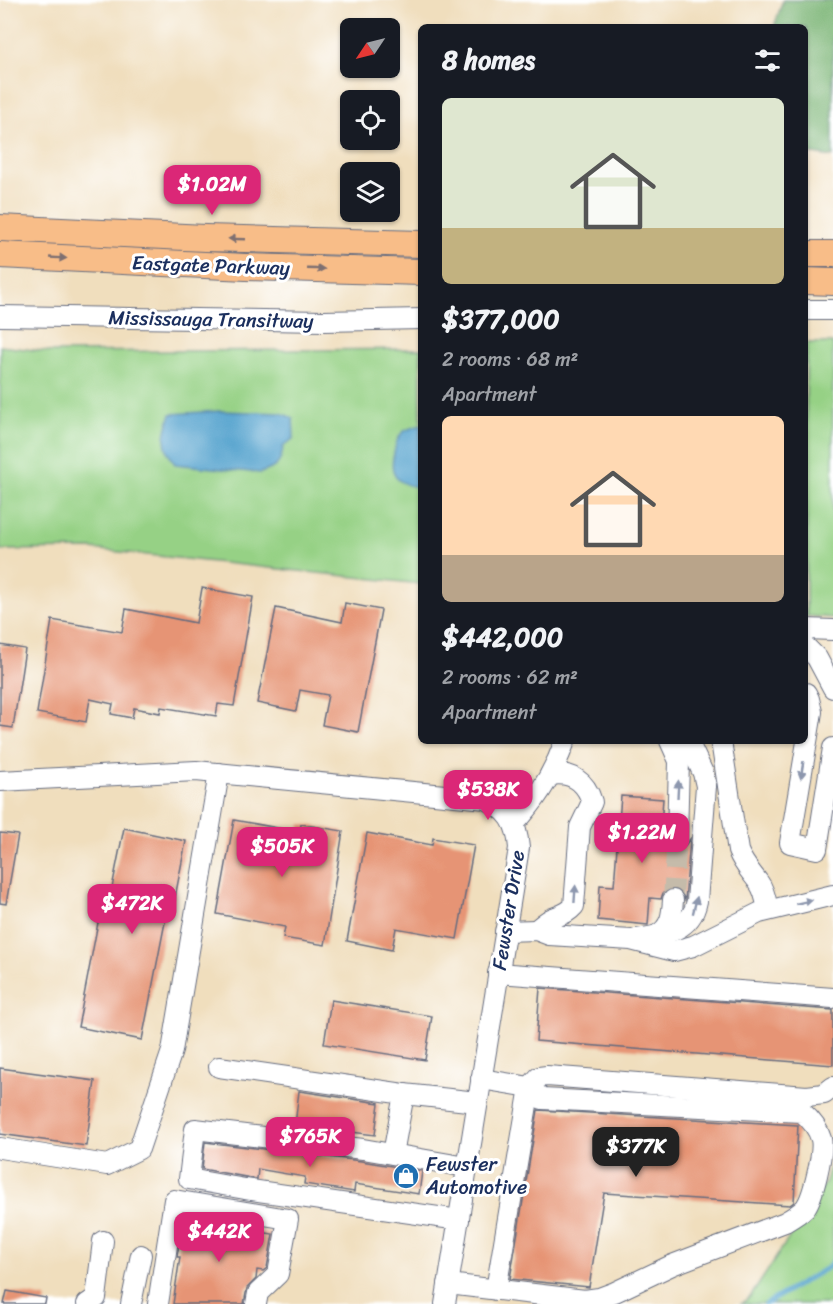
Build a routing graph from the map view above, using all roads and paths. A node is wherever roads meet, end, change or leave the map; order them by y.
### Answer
1 (0, 228) edge
2 (418, 244) edge
3 (808, 254) edge
4 (833, 254) edge
5 (0, 255) edge
6 (418, 272) edge
7 (808, 282) edge
8 (833, 282) edge
9 (808, 310) edge
10 (833, 310) edge
11 (0, 316) edge
12 (418, 319) edge
13 (808, 628) edge
14 (833, 630) edge
15 (808, 650) edge
16 (833, 688) edge
17 (808, 697) edge
18 (808, 736) edge
19 (564, 744) edge
20 (671, 744) edge
21 (689, 744) edge
22 (721, 744) edge
23 (807, 744) edge
24 (833, 748) edge
25 (219, 773) junction
26 (703, 773) junction
27 (550, 775) junction
28 (0, 781) edge
29 (514, 824) junction
30 (833, 895) edge
31 (673, 900) tunnel mouth
32 (768, 910) junction
33 (536, 930) junction
34 (505, 931) junction
35 (654, 936) junction
36 (631, 940) junction
37 (498, 973) junction
38 (833, 998) edge
39 (219, 1067) dead end
40 (481, 1079) junction
41 (530, 1087) junction
42 (833, 1087) edge
43 (404, 1094) junction
44 (477, 1102) junction
45 (0, 1148) edge
46 (393, 1154) junction
47 (467, 1167) junction
48 (459, 1220) junction
49 (103, 1241) dead end
50 (141, 1255) dead end
51 (448, 1284) junction
52 (496, 1290) junction
53 (87, 1304) edge
54 (131, 1304) edge
55 (158, 1304) edge
56 (256, 1304) edge
57 (445, 1304) edge

2 -> 1 main road, Eastgate Parkway
3 - 4 main road
5 -> 6 main road, Eastgate Parkway
7 - 8 main road
9 - 10 street
11 - 12 street, Mississauga Transitway
13 - 14 street
15 - 16 street
17 -> 18 street
19 - 27 street
26 -> 20 street
21 - 26 street
22 - 32 street
23 -> 24 street
25 - 28 street, Fewster Drive
25 - 29 street, Fewster Drive
25 - 45 street
35 -> 26 street
27 - 29 street
33 -> 27 street
29 - 34 street, Fewster Drive
32 -> 30 street
31 - 35 street
32 - 36 street
33 - 34 street
33 - 36 street
34 - 37 street, Fewster Drive
35 - 36 street
37 - 38 street
37 - 40 street, Fewster Drive
39 - 43 street
40 - 41 street
40 - 44 street, Fewster Drive
41 - 42 street
41 - 52 street
41 - 52 street
43 - 44 street
43 - 46 street
44 - 47 street, Fewster Drive
46 - 47 street
46 - 48 street
47 - 48 street, Fewster Drive
48 - 51 street, Fewster Drive
49 - 53 street
50 - 54 street
51 - 52 street
51 - 57 street, Fewster Drive
55 - 56 street

